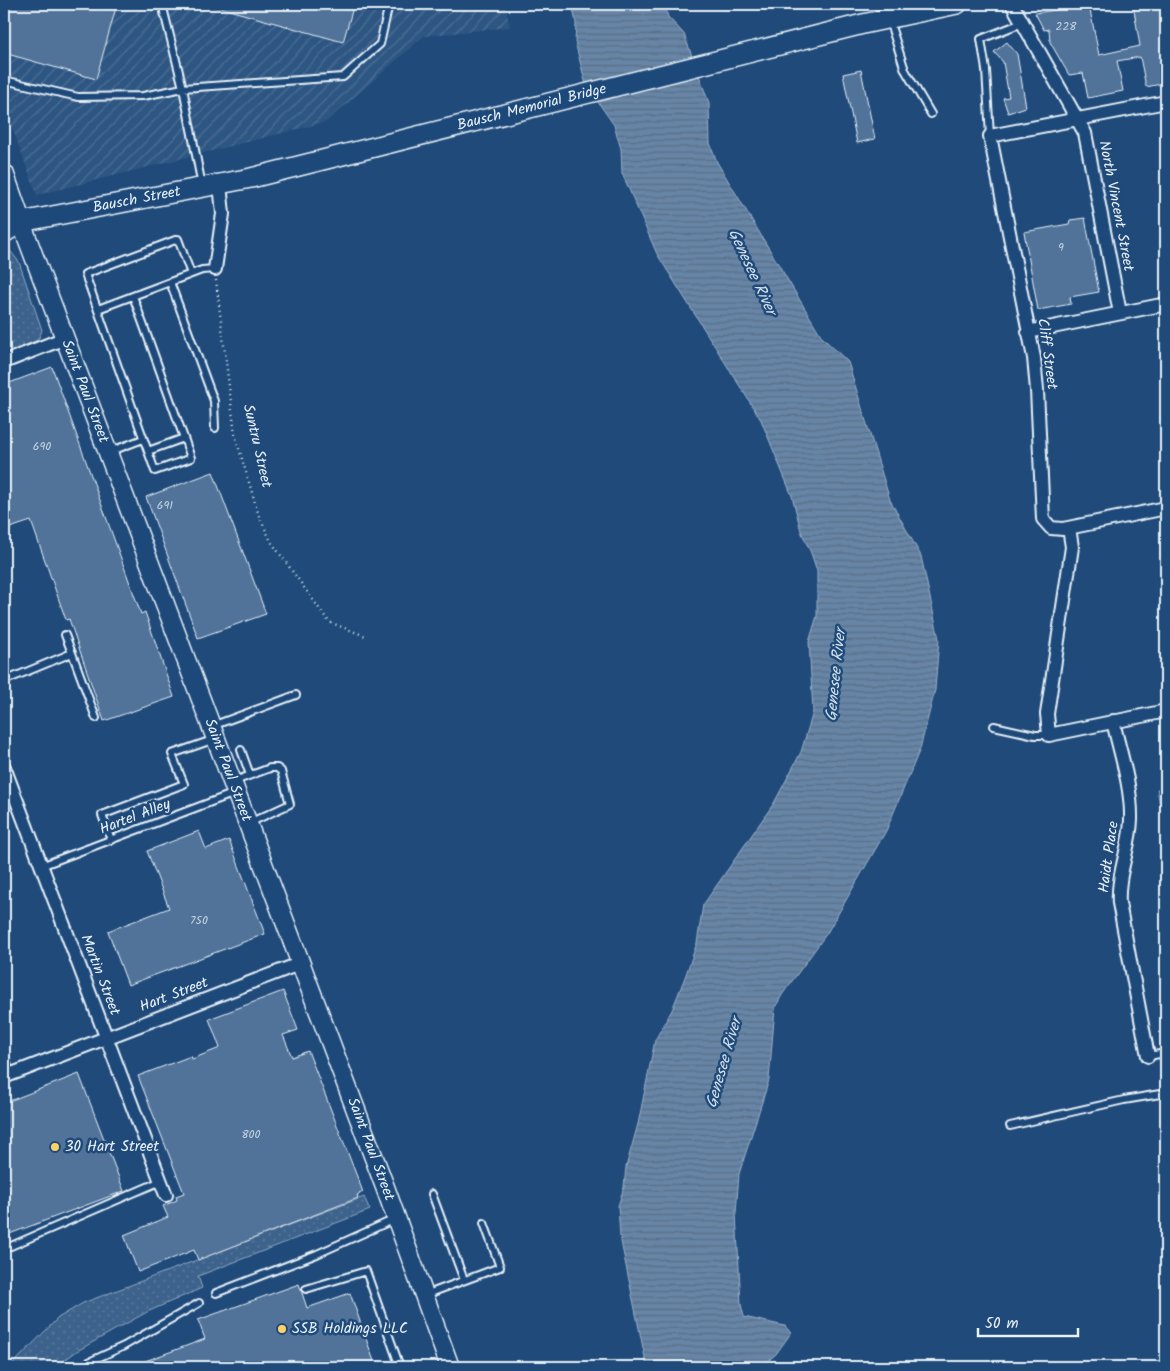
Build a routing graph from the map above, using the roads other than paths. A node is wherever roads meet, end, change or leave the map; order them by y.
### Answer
1 (162, 4) edge
2 (389, 4) edge
3 (957, 4) edge
4 (1012, 4) edge
5 (889, 18) junction
6 (1022, 23) junction
7 (4, 80) edge
8 (183, 88) junction
9 (1166, 102) edge
10 (931, 114) dead end
11 (1078, 118) junction
12 (990, 136) junction
13 (4, 174) edge
14 (251, 178) joint
15 (211, 186) junction
16 (13, 221) edge
17 (4, 234) edge
18 (215, 268) joint
19 (191, 274) junction
20 (170, 282) junction
21 (133, 296) junction
22 (1166, 304) edge
23 (98, 309) junction
24 (1120, 314) junction
25 (1028, 332) junction
26 (65, 338) junction
27 (4, 362) edge
28 (215, 428) dead end
29 (184, 438) junction
30 (143, 439) junction
31 (148, 451) junction
32 (107, 452) junction
33 (1166, 508) edge
34 (1070, 528) junction
35 (65, 635) dead end
36 (72, 653) junction
37 (4, 681) edge
38 (296, 695) dead end
39 (1166, 711) edge
40 (96, 718) dead end
41 (1113, 722) junction
42 (994, 726) dead end
43 (214, 732) junction
44 (1048, 735) junction
45 (241, 750) dead end
46 (4, 767) edge
47 (250, 775) junction
48 (234, 787) junction
49 (248, 824) junction
50 (111, 840) junction
51 (42, 866) junction
52 (299, 964) junction
53 (106, 1038) junction
54 (1166, 1053) edge
55 (4, 1056) edge
56 (1148, 1056) joint
57 (7, 1075) edge
58 (1166, 1093) edge
59 (1010, 1126) dead end
60 (161, 1181) junction
61 (432, 1194) dead end
62 (166, 1195) dead end
63 (391, 1203) junction
64 (484, 1223) dead end
65 (4, 1249) edge
66 (464, 1280) junction
67 (306, 1289) dead end
68 (216, 1293) dead end
69 (424, 1295) junction
70 (200, 1303) dead end
71 (78, 1367) edge
72 (400, 1367) edge
73 (450, 1367) edge

1 - 8 lane
2 - 8 lane
3 - 5 main road, Bausch Memorial Bridge
4 - 6 street, North Vincent Street
5 - 10 lane
5 - 14 main road, Bausch Memorial Bridge
6 - 11 street, North Vincent Street
6 - 12 lane
7 - 8 lane
8 - 15 lane
9 - 11 street
11 - 12 street
11 - 24 street, North Vincent Street
12 - 25 street, Cliff Street
13 - 16 main road, Saint Paul Street
14 - 15 main road, Bausch Street
15 - 16 main road, Bausch Street
15 - 18 street
16 - 17 main road
16 - 26 main road, Saint Paul Street
18 - 19 lane
19 - 20 lane
19 - 23 lane
20 - 21 lane
20 - 28 lane
21 - 23 lane
21 - 29 lane
22 - 24 street
23 - 30 lane
24 - 25 street
25 - 34 street, Cliff Street
26 - 27 street
26 - 32 main road, Saint Paul Street
29 - 31 lane
29 - 31 lane
30 - 31 lane
30 - 32 lane
32 - 43 main road, Saint Paul Street
33 - 34 street
34 - 44 street
35 - 36 lane
36 - 37 lane
36 - 40 lane
38 - 43 lane
39 - 41 street
41 - 44 street
41 - 56 street, Haidt Place
42 - 44 lane
43 - 48 main road, Saint Paul Street
43 - 50 lane
45 - 47 lane
46 - 51 street, Martin Street
47 - 48 lane, Hartel Alley
47 - 49 lane, Hartel Alley
48 - 49 main road, Saint Paul Street
48 - 50 lane, Hartel Alley
49 - 52 main road, Saint Paul Street
50 - 51 lane, Hartel Alley
51 - 53 street, Martin Street
52 - 53 street, Hart Street
52 - 63 main road, Saint Paul Street
53 - 57 street, Hart Street
53 - 60 street, Martin Street
54 - 56 lane
55 - 57 lane
58 - 59 lane
60 - 62 street, Martin Street
60 - 65 lane
61 - 66 lane
63 - 68 lane
63 - 69 main road, Saint Paul Street
64 - 66 lane
66 - 69 lane
67 - 72 lane
69 - 73 main road, Saint Paul Street
70 - 71 lane

